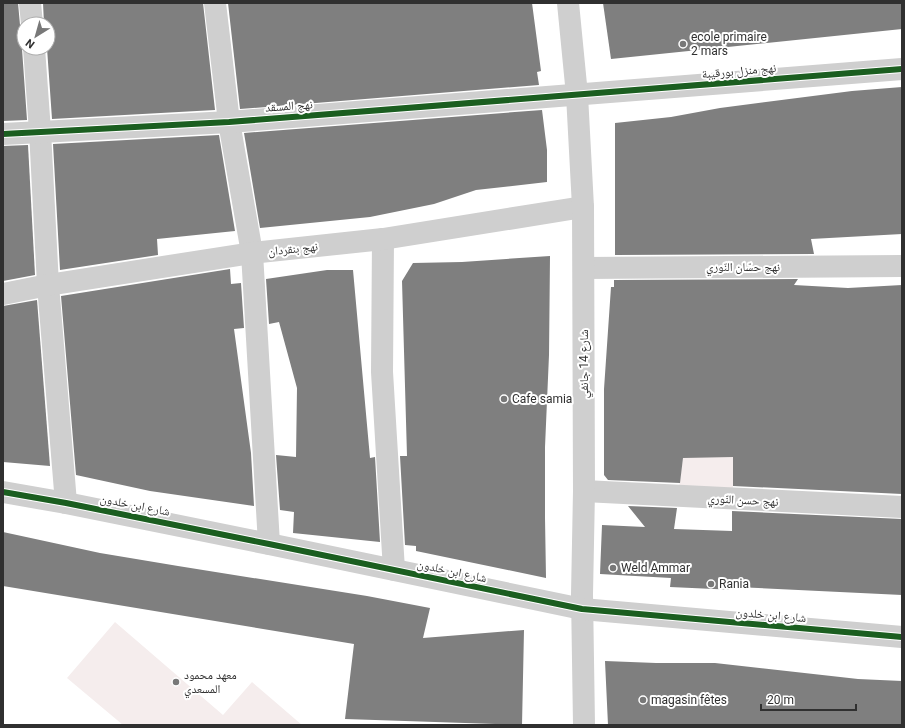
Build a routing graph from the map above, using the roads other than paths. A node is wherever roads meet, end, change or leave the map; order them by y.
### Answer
1 (30, 3) edge
2 (215, 3) edge
3 (568, 3) edge
4 (31, 16) edge
5 (35, 56) edge
6 (902, 69) edge
7 (577, 95) junction
8 (229, 122) junction
9 (40, 131) junction
10 (3, 134) edge
11 (583, 207) junction
12 (383, 239) junction
13 (252, 253) junction
14 (902, 266) edge
15 (584, 268) junction
16 (48, 285) junction
17 (3, 294) edge
18 (584, 491) junction
19 (3, 492) edge
20 (66, 502) junction
21 (902, 507) edge
22 (269, 544) junction
23 (394, 570) junction
24 (582, 610) junction
25 (902, 637) edge
26 (584, 725) edge

1 - 4 street
2 - 8 street
3 - 7 street, شارع 14 جانفي
5 - 9 street
6 - 7 street, نهج منزل بورقيبة
7 - 8 street, نهج المسقد
7 - 11 street, شارع 14 جانفي
8 - 9 street, نهج المسقد
8 - 13 street
9 - 10 street, نهج المسقد
9 - 16 street
11 - 12 street, نهج بنقردان
11 - 15 street, شارع 14 جانفي
12 - 13 street, نهج بنقردان
12 - 23 street
13 - 16 street, نهج بنقردان
13 - 22 street
14 - 15 street, نهج حسّان النّوري
15 - 18 street, شارع 14 جانفي
16 - 17 street, نهج بنقردان
16 - 20 street
18 - 21 street, نهج حسن النّوري
18 - 24 street, شارع 14 جانفي
19 - 20 street, شارع ابن خلدون
20 - 22 street, شارع ابن خلدون
22 - 23 street, شارع ابن خلدون
23 - 24 street, شارع ابن خلدون
24 - 25 street, شارع ابن خلدون
24 - 26 street, شارع 14 جانفي

